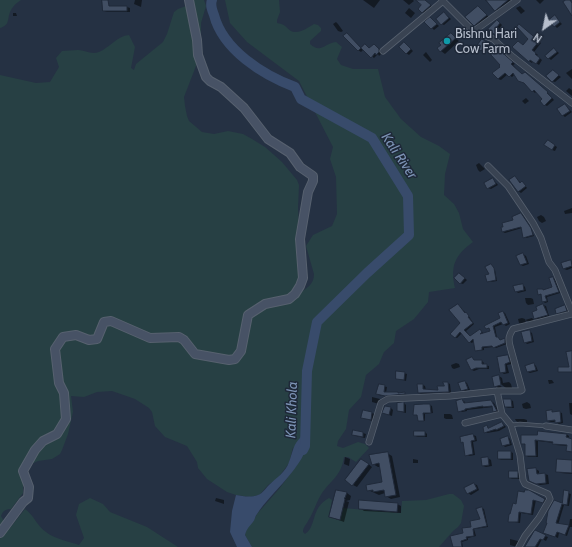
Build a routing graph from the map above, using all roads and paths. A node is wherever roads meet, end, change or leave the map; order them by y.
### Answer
1 (189, 0) edge
2 (442, 0) edge
3 (517, 0) edge
4 (474, 31) junction
5 (383, 51) dead end
6 (572, 103) edge
7 (488, 166) dead end
8 (572, 313) edge
9 (497, 391) junction
10 (502, 414) junction
11 (465, 423) dead end
12 (511, 425) junction
13 (546, 426) joint
14 (572, 430) edge
15 (369, 442) dead end
16 (0, 532) edge
17 (519, 547) edge

1 - 16 street
2 - 4 street
2 - 5 street
3 - 4 street
4 - 6 street
7 - 8 street
8 - 9 street
9 - 10 street
9 - 15 street
10 - 11 street
10 - 12 street
12 - 13 lane
12 - 17 street
13 - 14 street

